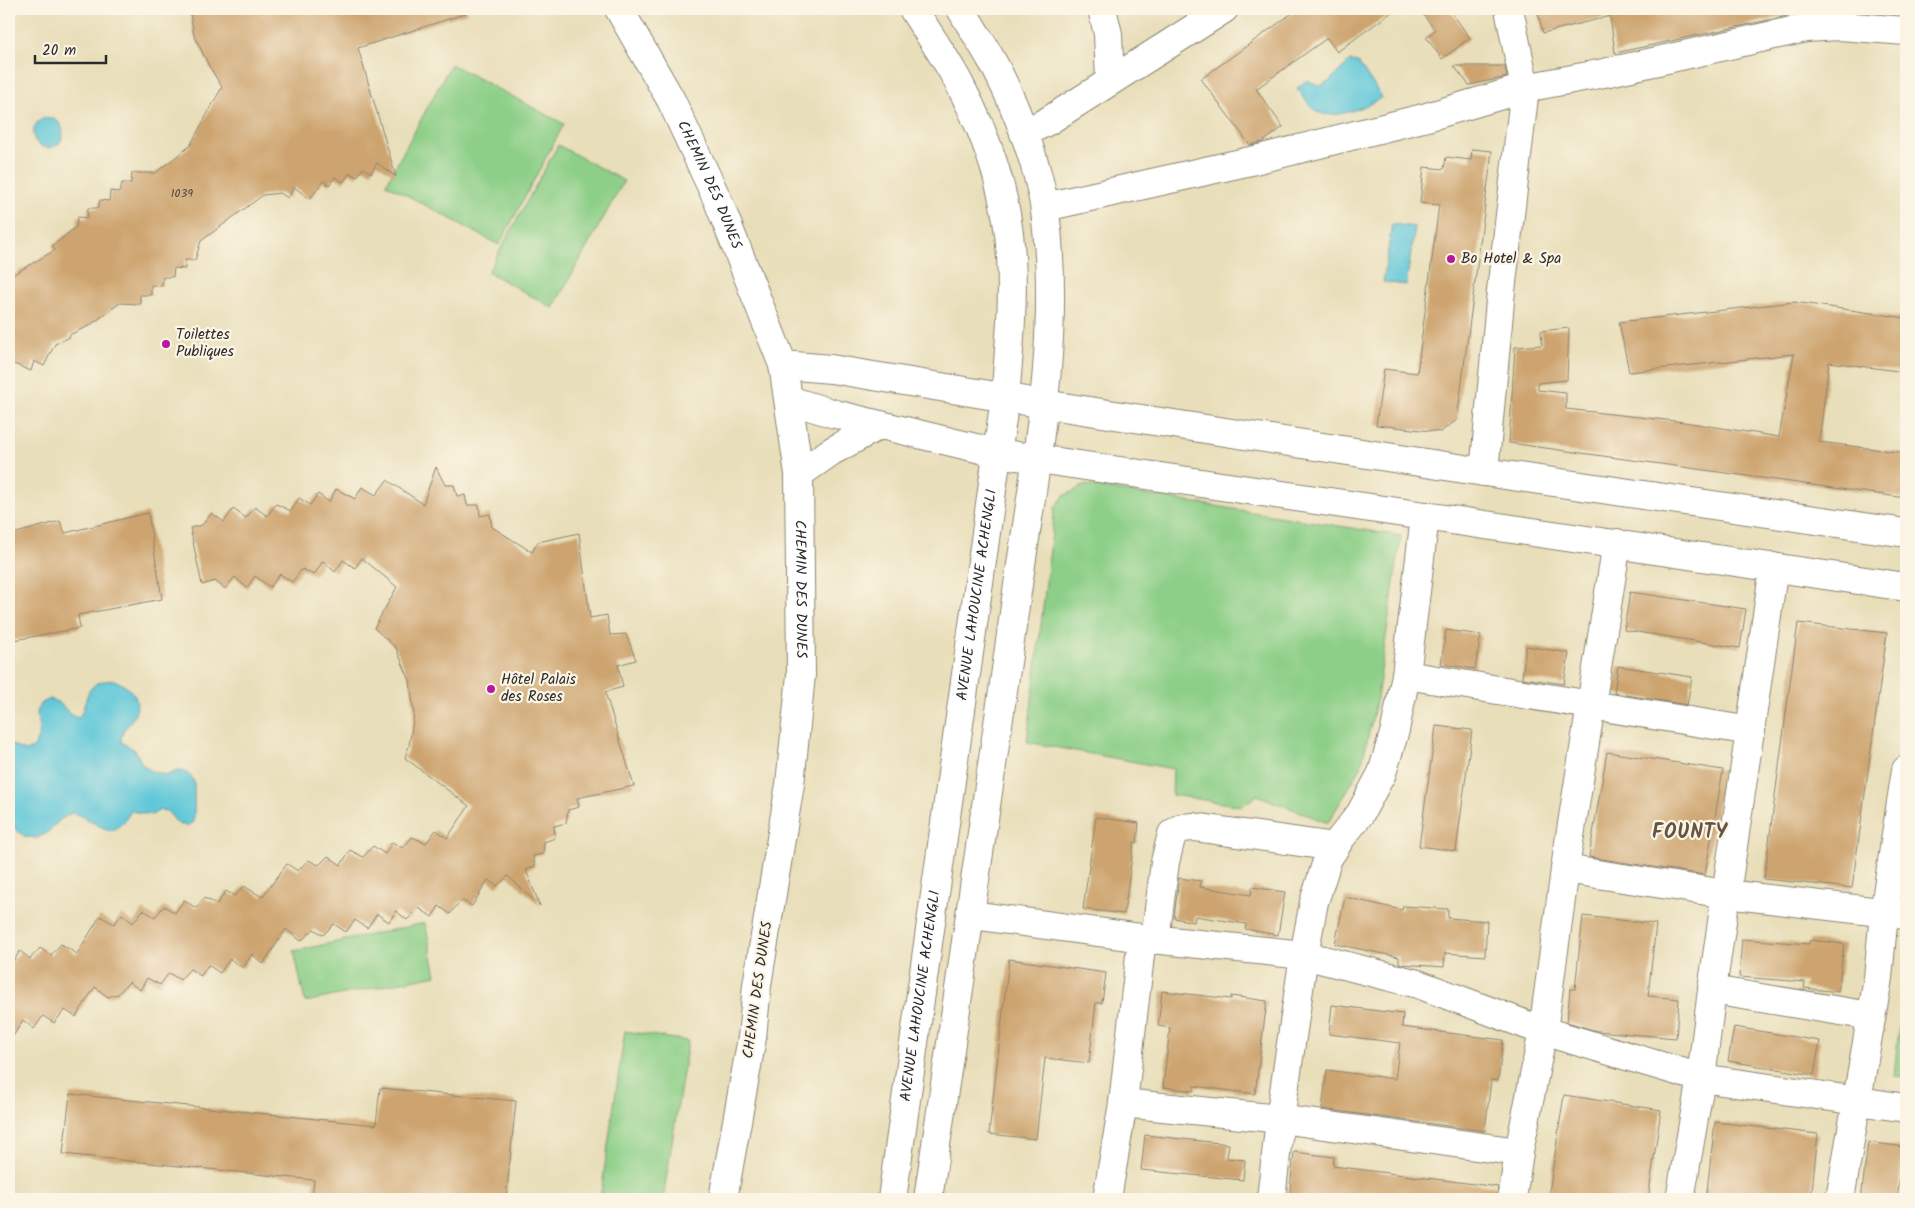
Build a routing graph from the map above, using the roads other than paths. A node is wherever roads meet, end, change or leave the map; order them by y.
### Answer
1 (619, 9) edge
2 (913, 9) edge
3 (961, 9) edge
4 (1102, 9) edge
5 (1224, 9) edge
6 (1509, 9) edge
7 (1906, 31) edge
8 (1110, 80) junction
9 (1525, 88) junction
10 (1024, 133) junction
11 (1045, 208) junction
12 (783, 365) junction
13 (1005, 398) junction
14 (789, 400) junction
15 (1044, 404) junction
16 (880, 425) junction
17 (997, 453) junction
18 (1036, 459) junction
19 (1484, 472) junction
20 (799, 474) junction
21 (1425, 516) junction
22 (1906, 534) edge
23 (1617, 543) junction
24 (1774, 567) junction
25 (1906, 587) edge
26 (1406, 675) junction
27 (1590, 706) junction
28 (1751, 732) junction
29 (1906, 770) edge
30 (1335, 848) junction
31 (1565, 869) junction
32 (1726, 894) junction
33 (972, 914) junction
34 (1895, 914) edge
35 (1149, 939) junction
36 (1304, 955) junction
37 (1712, 990) junction
38 (1871, 1016) junction
39 (1543, 1031) junction
40 (1701, 1078) junction
41 (1856, 1101) junction
42 (1123, 1103) junction
43 (1906, 1108) edge
44 (1280, 1120) junction
45 (1519, 1152) junction
46 (723, 1199) edge
47 (892, 1199) edge
48 (928, 1199) edge
49 (1108, 1199) edge
50 (1271, 1199) edge
51 (1512, 1199) edge
52 (1680, 1199) edge
53 (1840, 1199) edge

1 - 12 street, CHEMIN DES DUNES
2 - 13 street, AVENUE LAHOUCINE ACHENGLI
3 - 10 street
4 - 8 street
5 - 8 street
6 - 9 street
7 - 9 street
8 - 10 street
9 - 11 street
9 - 19 street
10 - 11 street
11 - 15 street
12 - 13 street
12 - 14 street, CHEMIN DES DUNES
13 - 15 street
13 - 17 street, AVENUE LAHOUCINE ACHENGLI
14 - 16 street
14 - 20 street, CHEMIN DES DUNES
15 - 18 street
15 - 19 street
16 - 17 street
16 - 20 street
17 - 18 street
17 - 47 street, AVENUE LAHOUCINE ACHENGLI
18 - 21 street
18 - 33 street
19 - 22 street
20 - 46 street, CHEMIN DES DUNES
21 - 23 street
21 - 26 street
23 - 24 street
23 - 27 street
24 - 25 street
24 - 28 street
26 - 27 street
26 - 30 street
27 - 28 street
27 - 31 street
28 - 32 street
29 - 34 street
30 - 35 street
30 - 36 street
31 - 32 street
31 - 39 street
32 - 34 street
32 - 37 street
33 - 35 street
33 - 48 street
34 - 38 street
35 - 36 street
35 - 42 street
36 - 39 street
36 - 44 street
37 - 38 street
37 - 40 street
38 - 41 street
39 - 40 street
39 - 45 street
40 - 41 street
40 - 52 street
41 - 43 street
41 - 53 street
42 - 44 street
42 - 49 street
44 - 45 street
44 - 50 street
45 - 51 street

